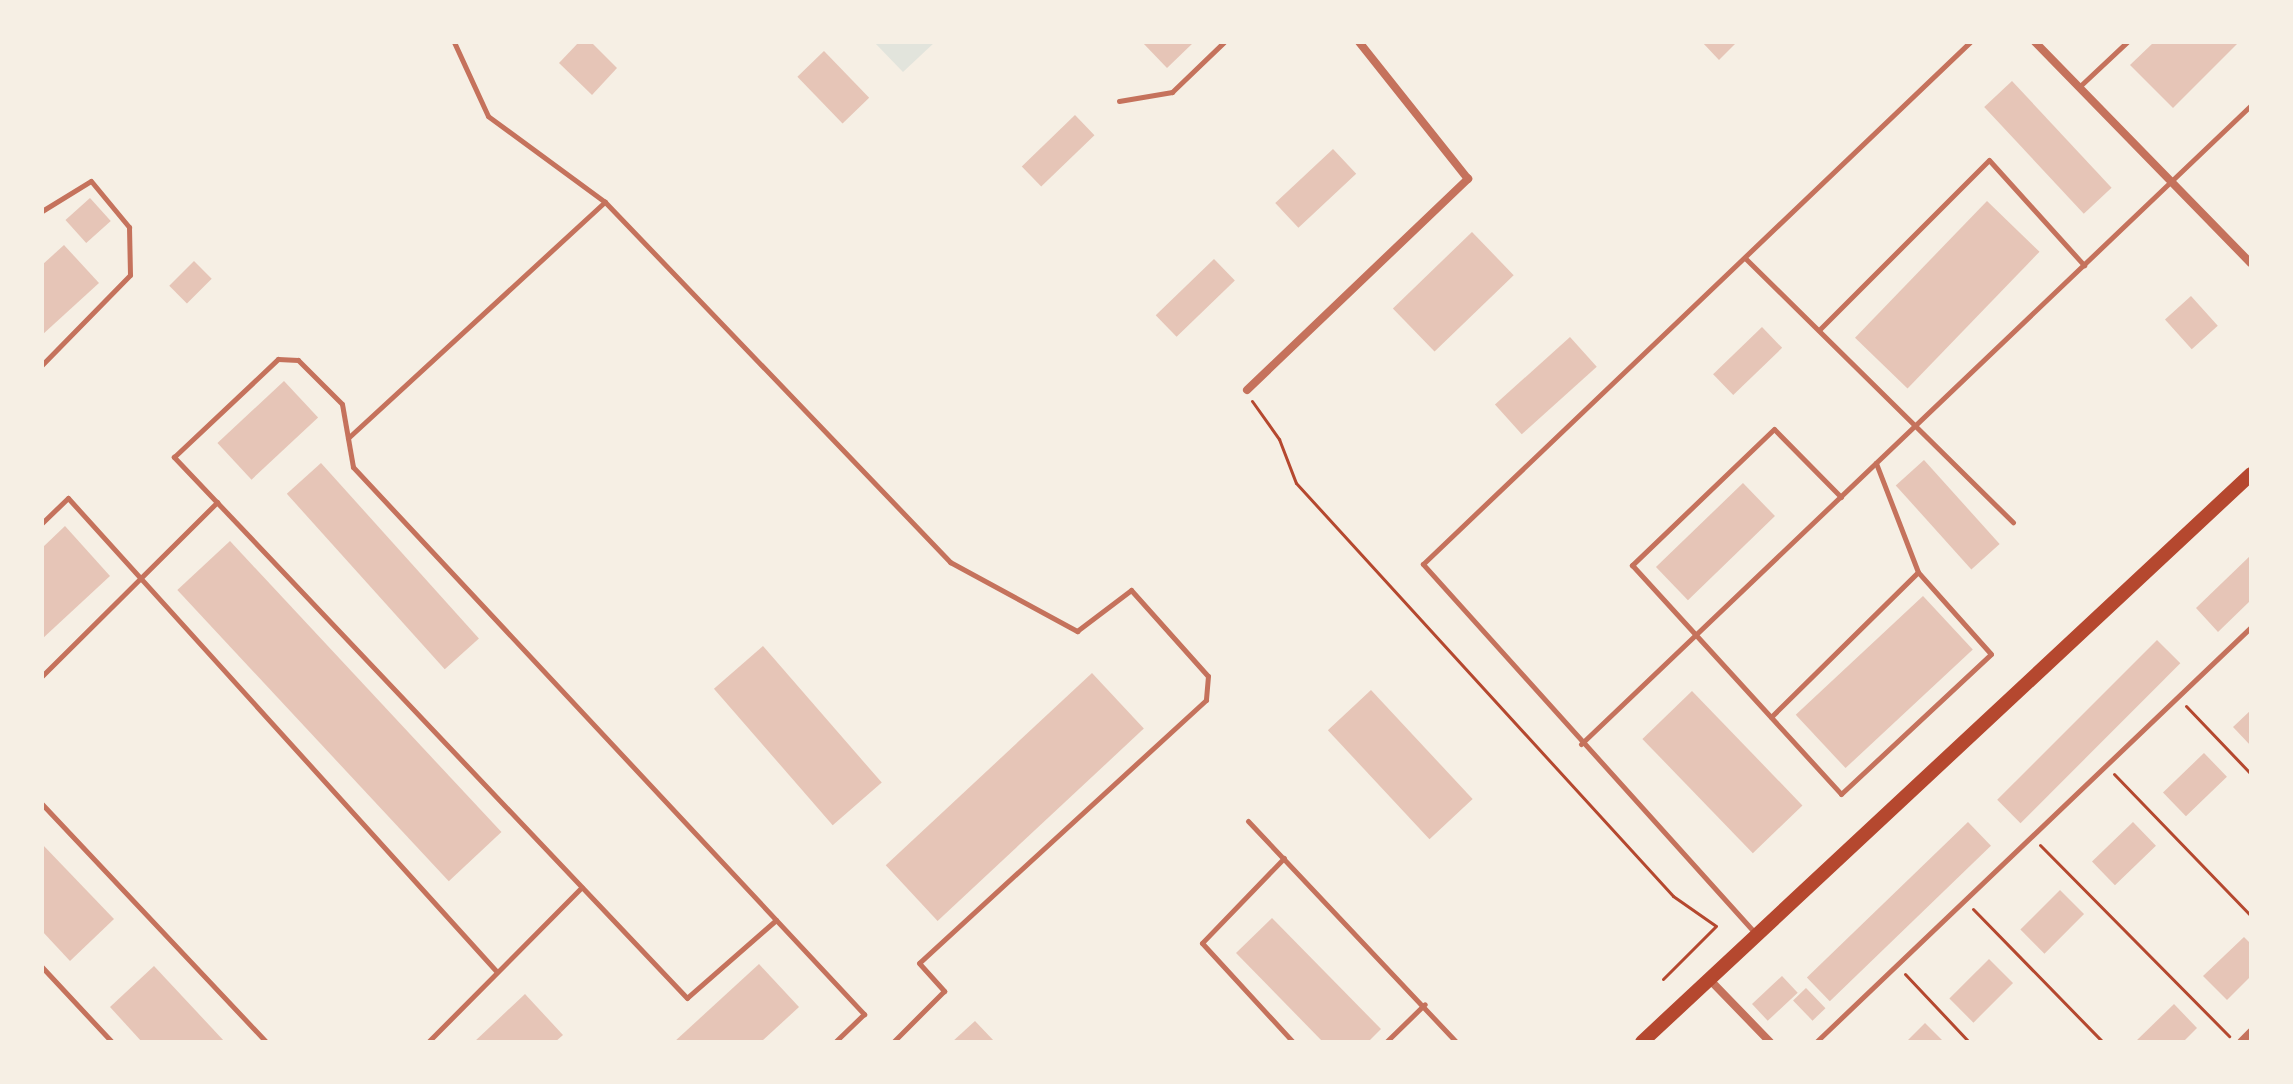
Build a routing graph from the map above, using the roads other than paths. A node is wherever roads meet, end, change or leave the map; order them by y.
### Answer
1 (454, 42) edge
2 (1224, 42) edge
3 (1359, 42) edge
4 (1970, 42) edge
5 (2035, 42) edge
6 (2127, 42) edge
7 (2079, 87) junction
8 (1119, 101) dead end
9 (2251, 106) edge
10 (2171, 182) junction
11 (605, 202) junction
12 (42, 211) edge
13 (1746, 259) junction
14 (2251, 263) edge
15 (2084, 265) junction
16 (1819, 330) junction
17 (42, 365) edge
18 (1247, 390) road end
19 (1916, 425) junction
20 (348, 438) junction
21 (1876, 463) junction
22 (2251, 474) edge
23 (1841, 497) junction
24 (217, 502) junction
25 (2013, 522) dead end
26 (42, 523) edge
27 (1918, 572) junction
28 (142, 580) junction
29 (2251, 627) edge
30 (1696, 634) junction
31 (42, 676) edge
32 (1770, 717) junction
33 (1581, 744) junction
34 (42, 804) edge
35 (1248, 821) dead end
36 (1284, 858) junction
37 (582, 887) junction
38 (776, 920) junction
39 (1756, 934) junction
40 (42, 967) edge
41 (497, 972) junction
42 (1708, 978) junction
43 (1425, 1003) junction
44 (2251, 1032) edge
45 (112, 1042) edge
46 (266, 1042) edge
47 (428, 1042) edge
48 (835, 1042) edge
49 (893, 1042) edge
50 (1293, 1042) edge
51 (1386, 1042) edge
52 (1456, 1042) edge
53 (1642, 1042) edge
54 (1770, 1042) edge
55 (1816, 1042) edge
56 (2241, 1042) edge

1 - 11 lane
2 - 8 lane
3 - 18 street
4 - 13 lane
5 - 7 street
6 - 7 lane
7 - 10 street
9 - 10 lane
10 - 14 street
10 - 15 lane
11 - 20 lane
11 - 49 lane
12 - 17 lane
13 - 16 lane
13 - 33 lane
15 - 16 lane
15 - 19 lane
16 - 19 lane
19 - 21 lane
19 - 25 lane
20 - 24 lane
20 - 38 lane
21 - 23 lane
21 - 27 lane
22 - 39 main road
23 - 30 lane
23 - 30 lane
24 - 28 lane
24 - 37 lane
26 - 28 lane
27 - 32 lane
27 - 32 lane
28 - 31 lane
28 - 41 lane
29 - 55 lane
30 - 32 lane
30 - 33 lane
33 - 39 lane
34 - 46 lane
35 - 36 lane
36 - 43 lane
36 - 50 lane
37 - 38 lane
37 - 41 lane
38 - 48 lane
39 - 42 main road
40 - 45 lane
41 - 47 lane
42 - 53 main road
42 - 54 street
43 - 51 lane
43 - 52 lane
44 - 56 street

